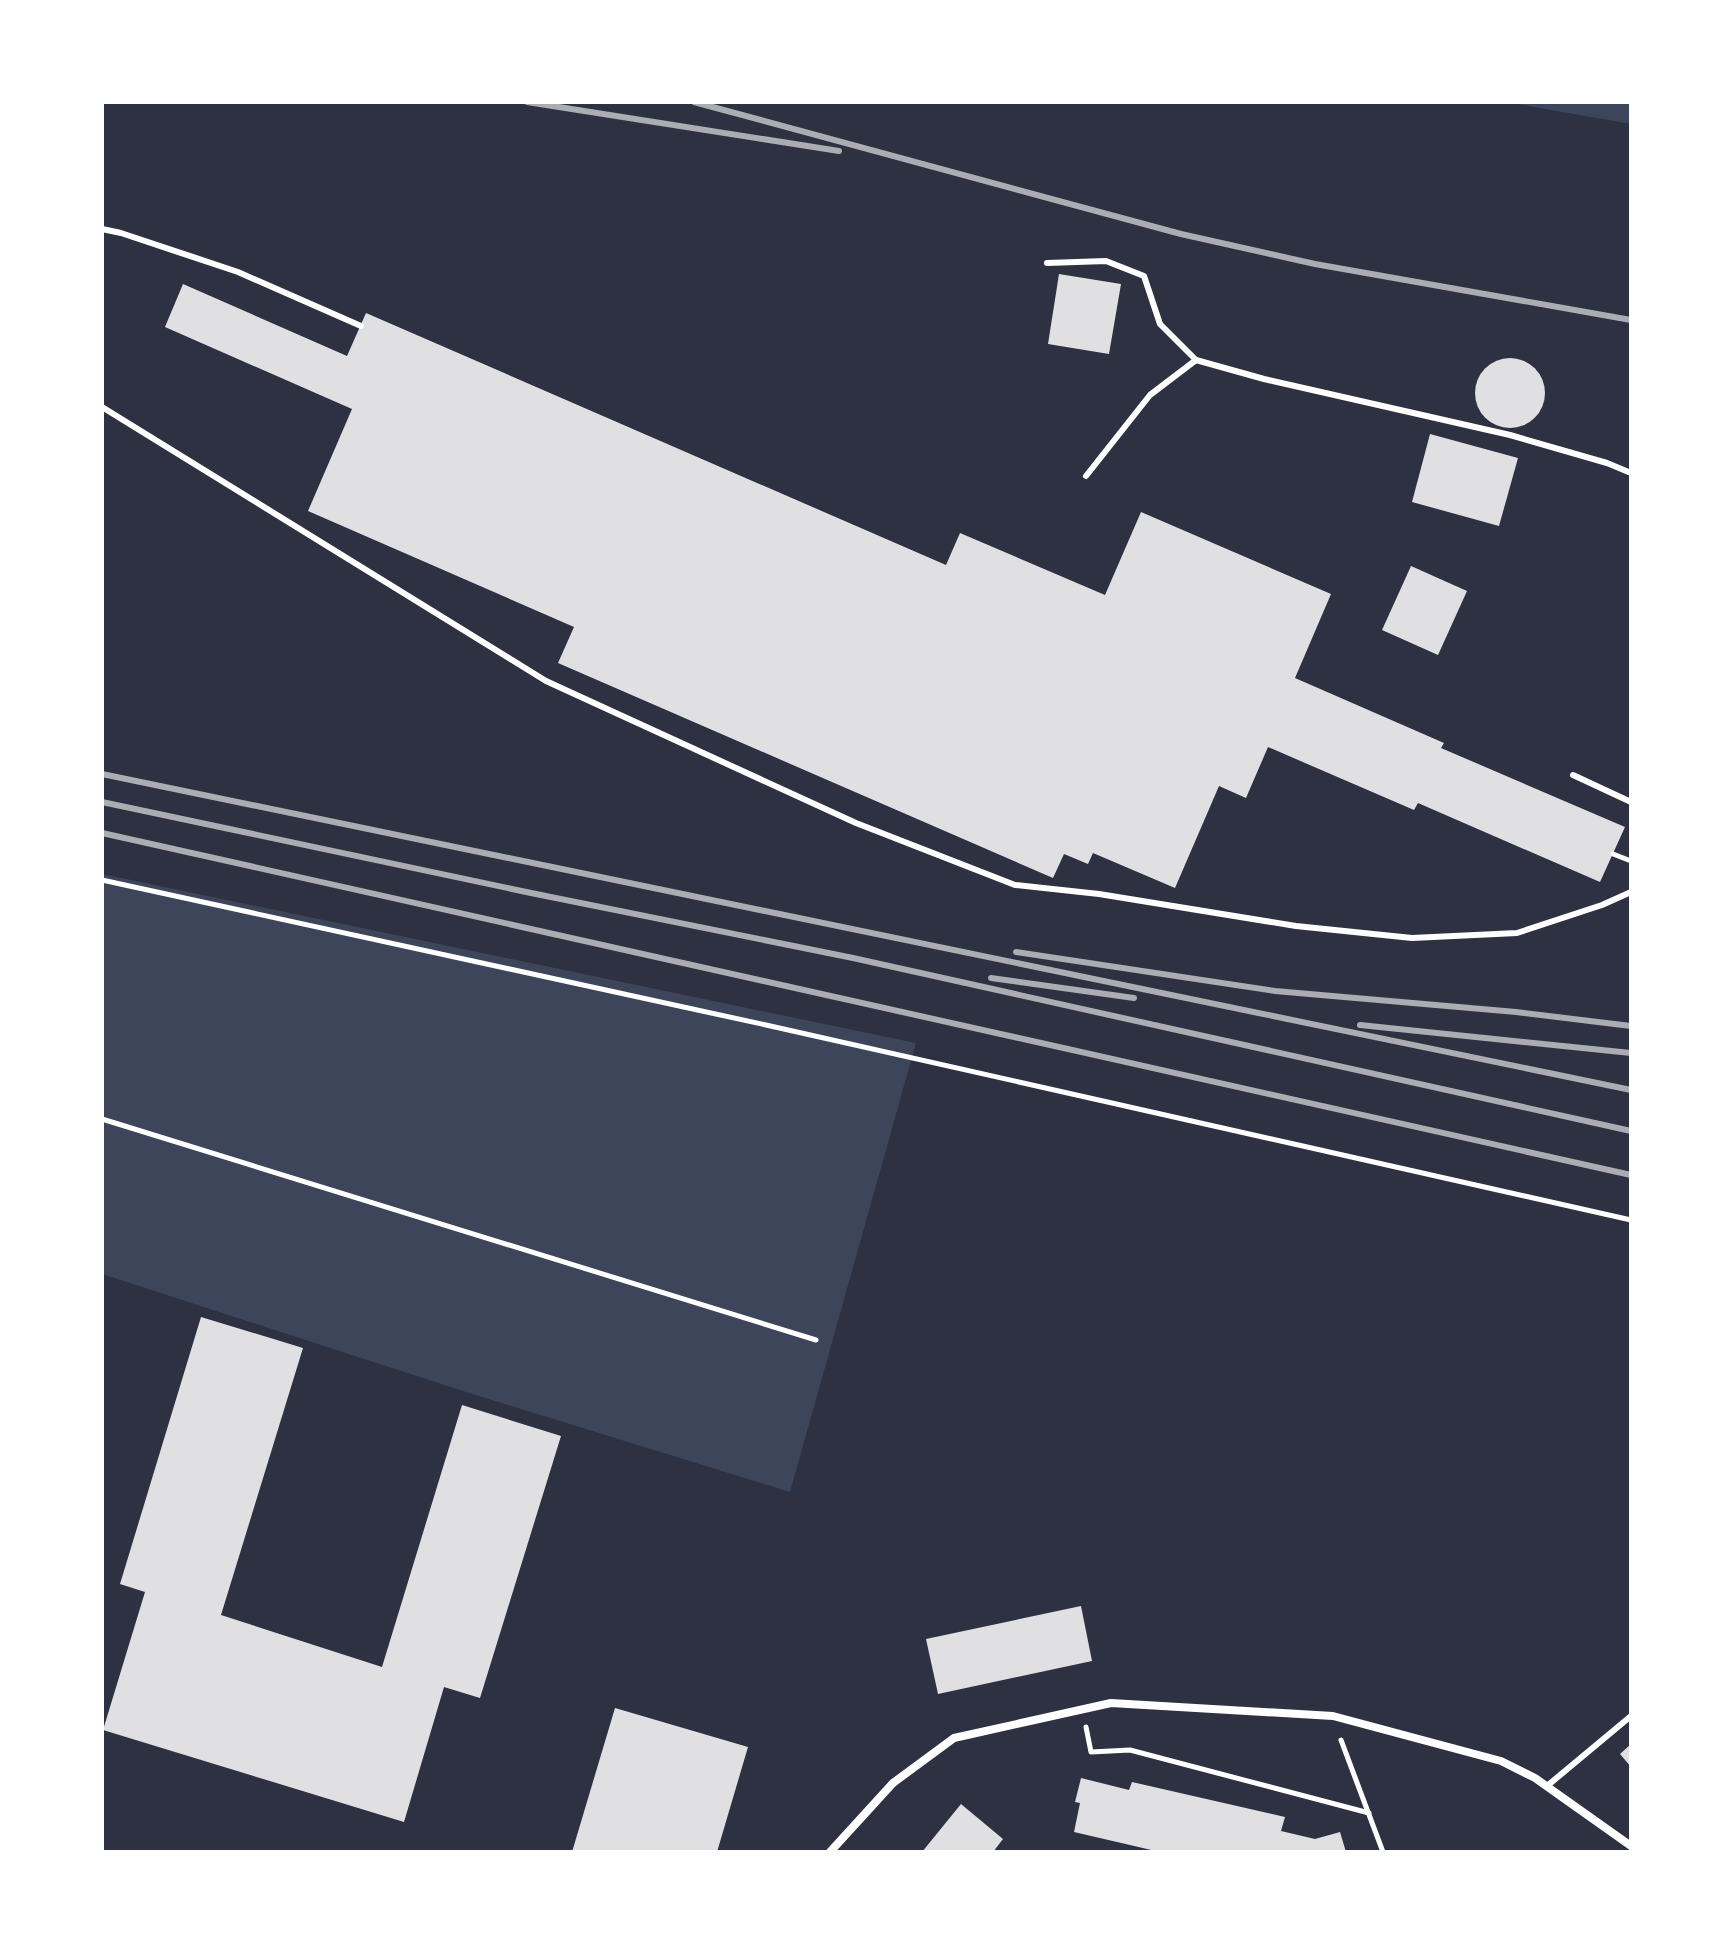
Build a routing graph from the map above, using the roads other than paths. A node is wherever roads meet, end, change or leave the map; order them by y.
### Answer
1 (102, 229) edge
2 (1047, 263) dead end
3 (361, 326) dead end
4 (1196, 360) junction
5 (102, 407) edge
6 (1631, 473) edge
7 (1086, 476) dead end
8 (1573, 775) dead end
9 (1631, 802) edge
10 (1631, 892) edge
11 (1631, 1716) edge
12 (1547, 1786) junction
13 (1631, 1846) edge
14 (830, 1852) edge

1 - 3 lane
2 - 4 lane
4 - 6 lane
4 - 7 lane
5 - 10 lane
8 - 9 lane
11 - 12 lane
12 - 13 street
12 - 14 street

